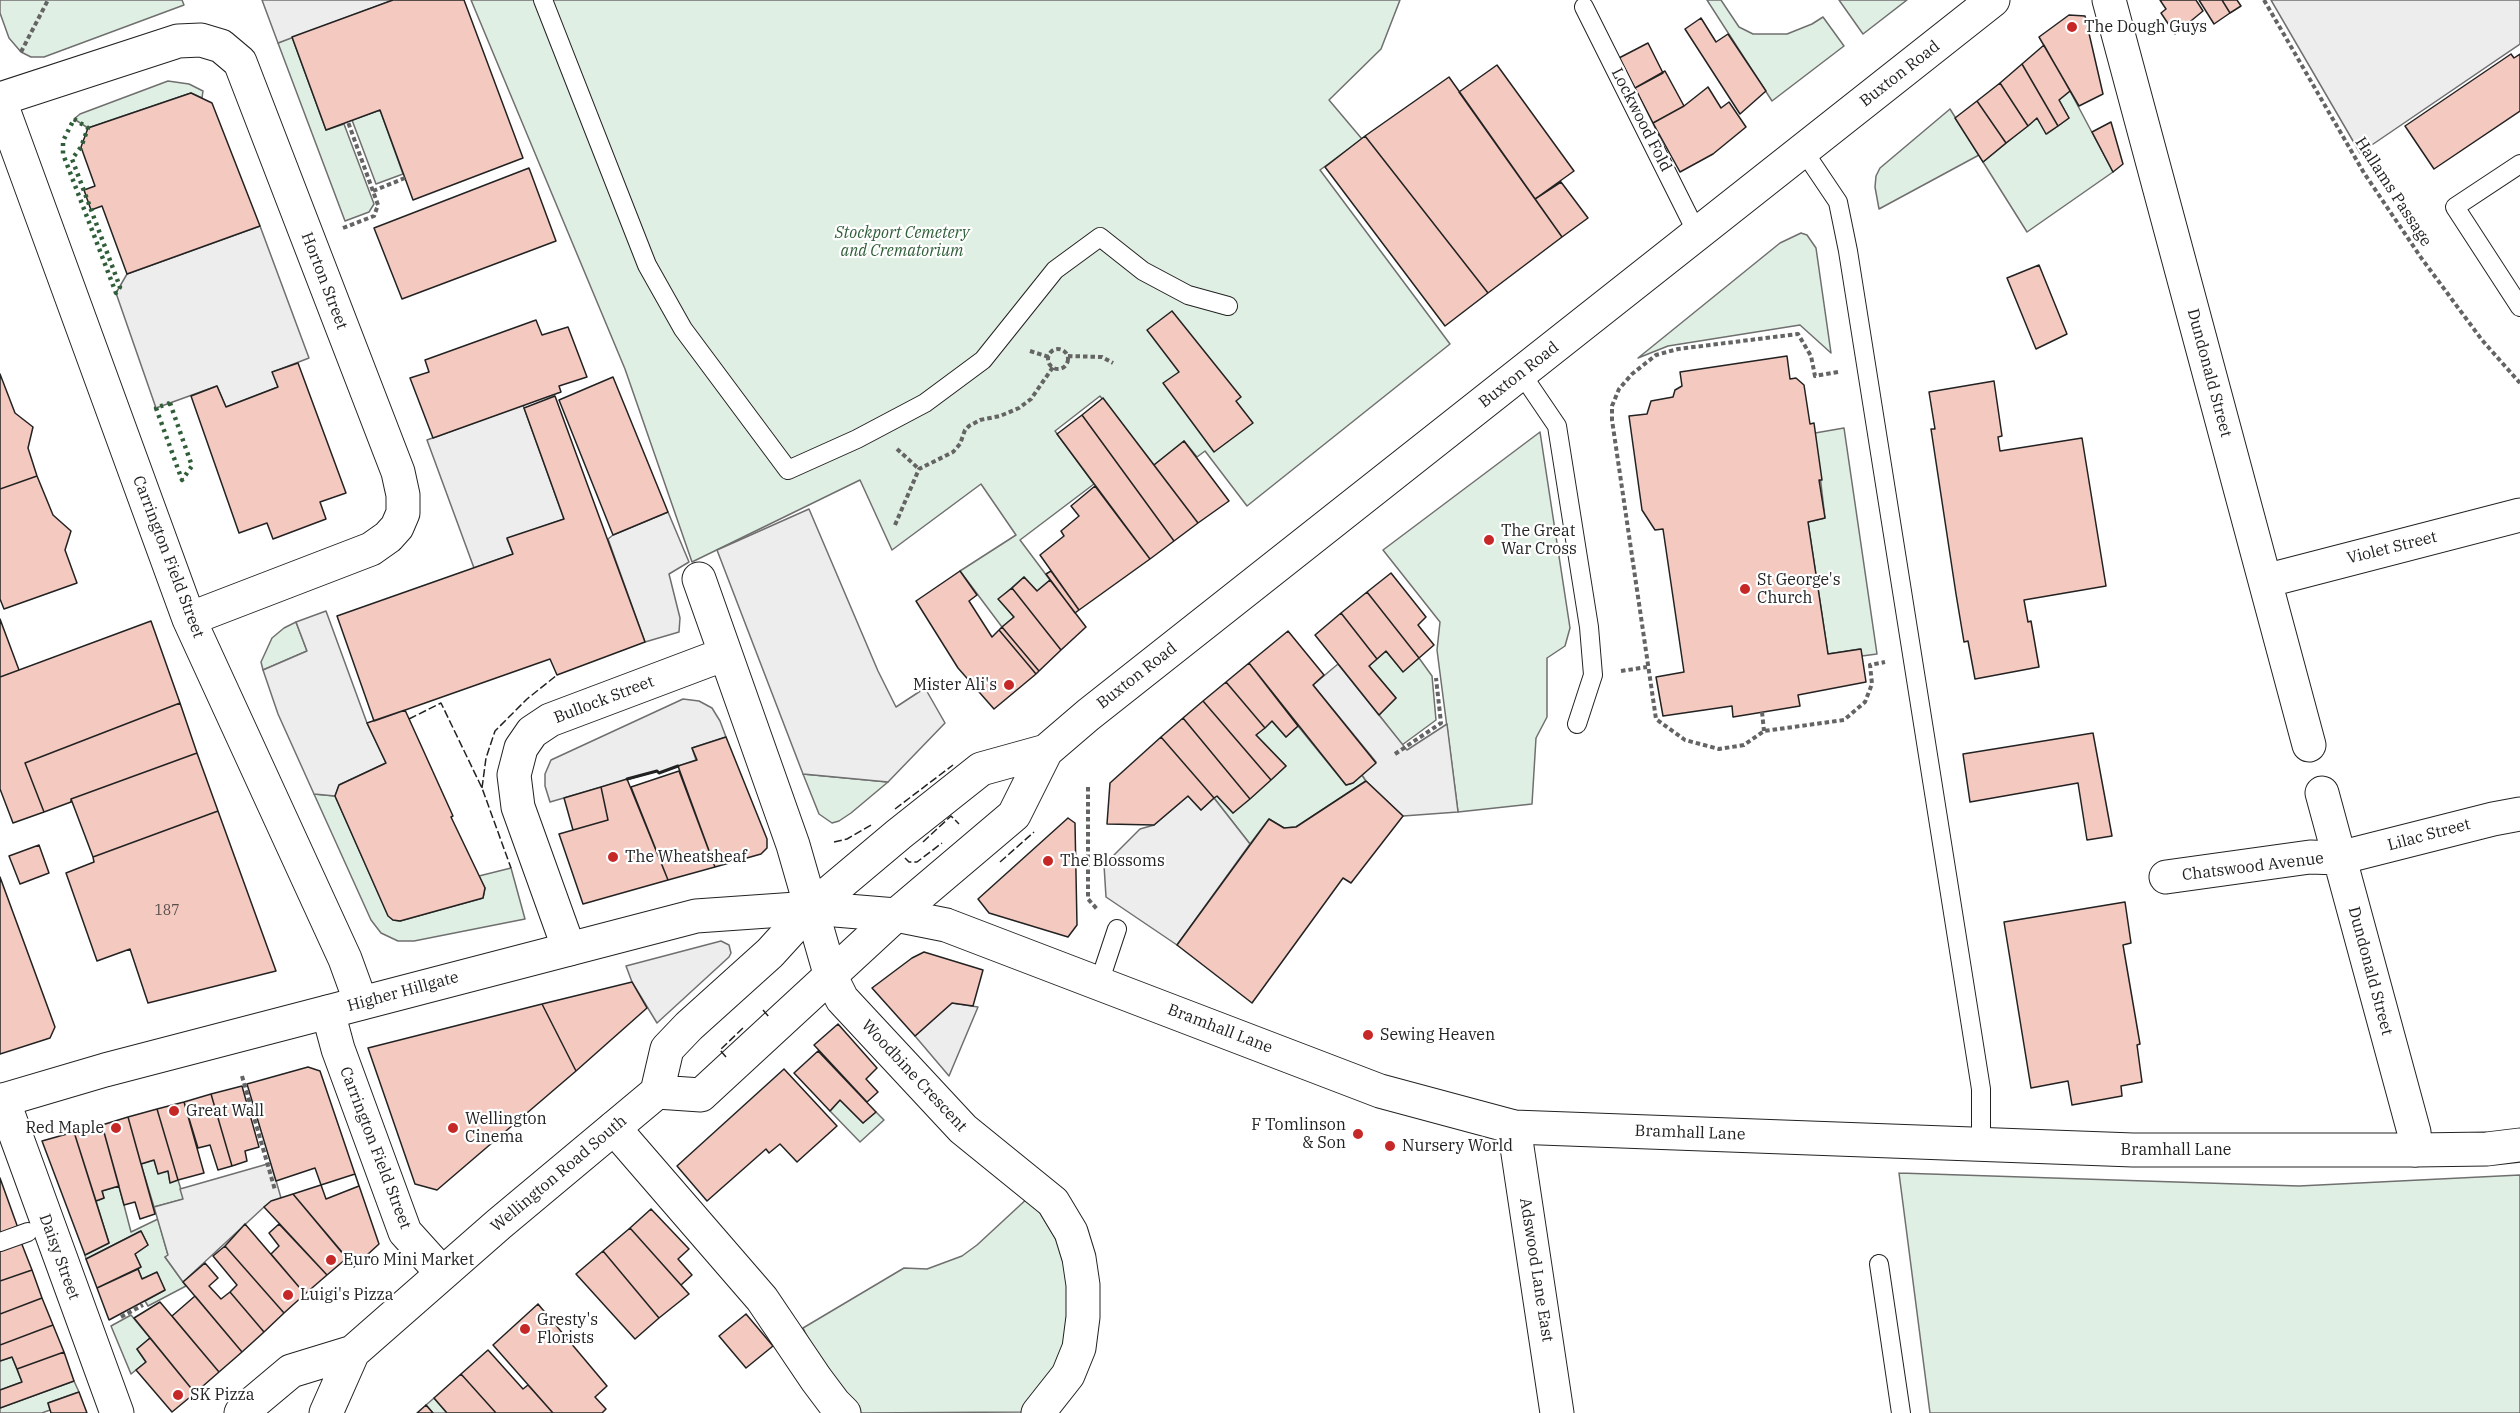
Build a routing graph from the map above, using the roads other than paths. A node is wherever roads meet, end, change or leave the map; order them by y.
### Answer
1 (543, 0) edge
2 (1993, 0) edge
3 (2109, 0) edge
4 (1584, 7) dead end
5 (0, 100) edge
6 (1803, 150) junction
7 (2520, 165) edge
8 (1698, 233) junction
9 (1228, 306) dead end
10 (2520, 307) edge
11 (1521, 373) junction
12 (2520, 515) edge
13 (699, 579) dead end
14 (2265, 580) junction
15 (189, 619) junction
16 (725, 654) junction
17 (1577, 724) dead end
18 (2308, 745) dead end
19 (1046, 751) junction
20 (2322, 793) dead end
21 (2520, 814) edge
22 (2339, 858) junction
23 (2166, 877) dead end
24 (811, 908) junction
25 (896, 915) junction
26 (1117, 929) road end
27 (569, 949) junction
28 (831, 977) junction
29 (1100, 983) junction
30 (361, 1003) junction
31 (328, 1012) junction
32 (657, 1092) junction
33 (1, 1100) edge
34 (1514, 1127) junction
35 (614, 1128) junction
36 (1981, 1144) junction
37 (2520, 1145) edge
38 (2415, 1150) junction
39 (28, 1233) dead end
40 (0, 1242) edge
41 (1880, 1264) dead end
42 (442, 1273) junction
43 (353, 1352) junction
44 (117, 1413) edge
45 (241, 1413) edge
46 (326, 1413) edge
47 (844, 1413) edge
48 (1038, 1413) edge
49 (1557, 1413) edge
50 (1901, 1413) edge

1 - 9 lane
2 - 6 main road, Buxton Road
3 - 14 main road, Dundonald Street
4 - 8 lane, Lockwood Fold
5 - 15 main road, Carrington Field Street
5 - 15 main road, Horton Street
6 - 8 main road, Buxton Road
6 - 36 lane
7 - 10 lane
8 - 11 main road, Buxton Road
11 - 17 lane
11 - 19 main road, Buxton Road
12 - 14 main road, Violet Street
13 - 16 main road
14 - 18 main road, Dundonald Street
15 - 30 main road, Carrington Field Street
16 - 24 main road
16 - 27 main road, Bullock Street
19 - 24 main road, Buxton Road
19 - 25 main road, Buxton Road
20 - 22 main road, Dundonald Street
21 - 22 main road, Lilac Street
22 - 23 main road, Chatswood Avenue
22 - 38 main road, Dundonald Street
24 - 25 main road, Higher Hillgate
24 - 27 main road, Higher Hillgate
24 - 28 main road, Woodbine Crescent
24 - 32 main road
25 - 28 main road
25 - 29 main road, Bramhall Lane
26 - 29 lane
27 - 30 main road, Higher Hillgate
28 - 32 main road
28 - 48 main road, Woodbine Crescent
29 - 34 main road, Bramhall Lane
30 - 31 main road, Higher Hillgate
31 - 33 main road, Higher Hillgate
31 - 42 main road, Carrington Field Street
32 - 35 main road, Wellington Road South
33 - 44 main road, Daisy Street
34 - 36 main road, Bramhall Lane
34 - 49 main road, Adswood Lane East
35 - 42 main road, Wellington Road South
35 - 47 main road
36 - 38 main road, Bramhall Lane
37 - 38 main road, Bramhall Lane
39 - 40 lane
41 - 50 lane
42 - 43 main road, Wellington Road South
43 - 45 main road, Wellington Road South
43 - 46 main road, Wellington Road South

